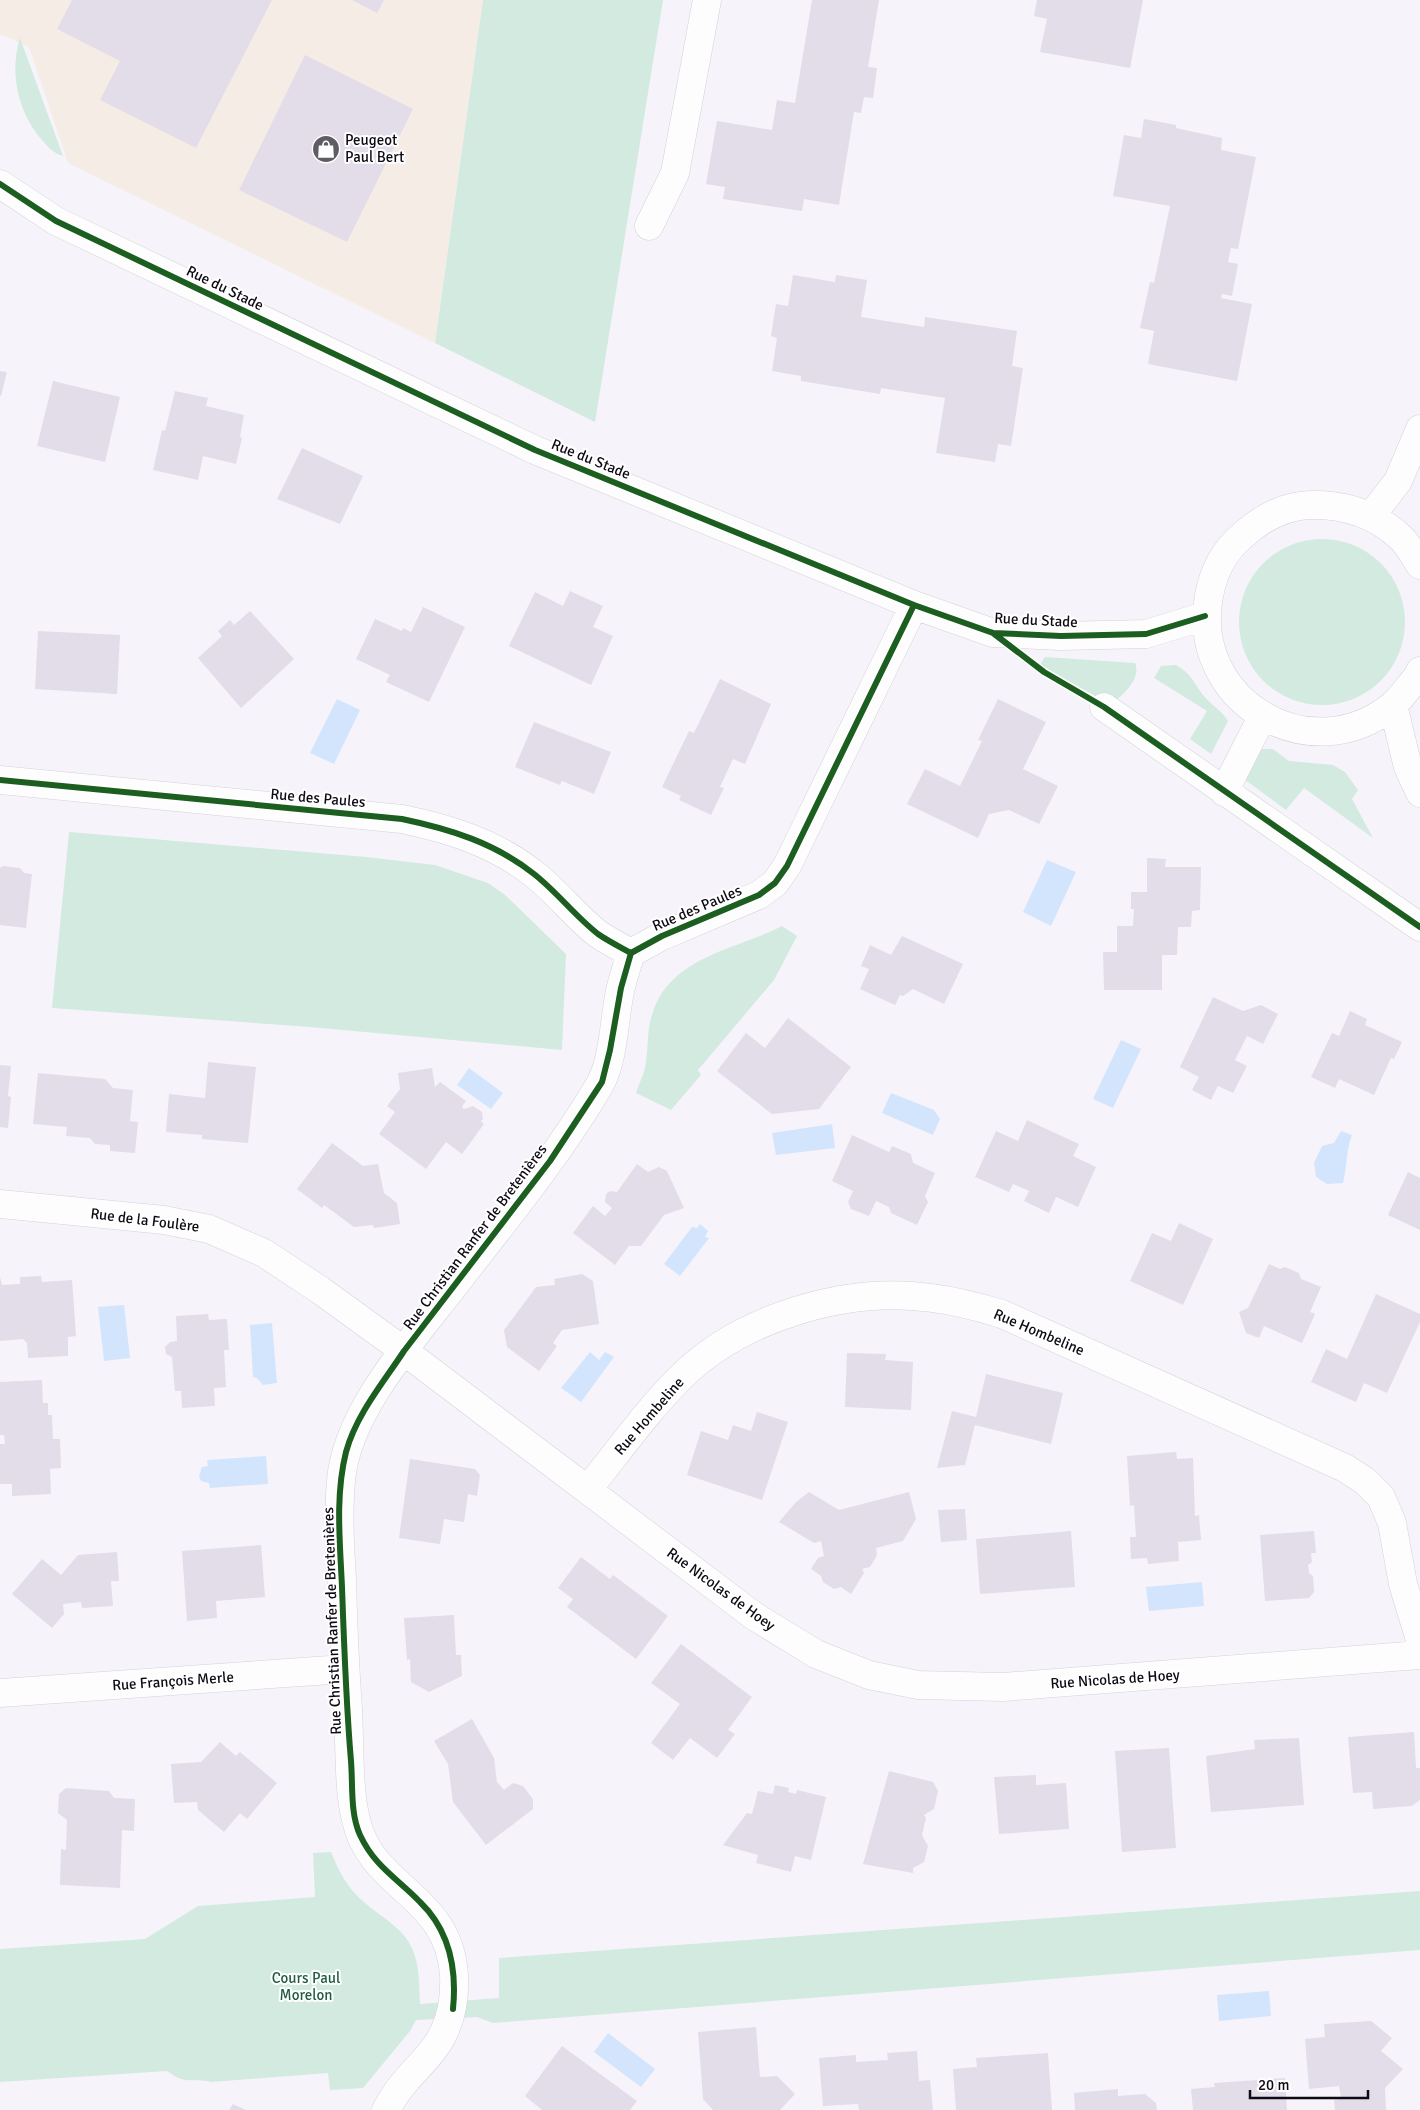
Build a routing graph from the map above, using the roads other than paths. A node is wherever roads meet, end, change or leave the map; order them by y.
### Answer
1 (707, 0) edge
2 (0, 184) edge
3 (649, 226) dead end
4 (1420, 429) edge
5 (1370, 516) junction
6 (1420, 565) edge
7 (914, 604) junction
8 (1205, 616) junction
9 (1419, 676) edge
10 (1393, 705) junction
11 (1104, 707) dead end
12 (1262, 717) junction
13 (0, 780) edge
14 (1224, 792) junction
15 (1420, 793) edge
16 (1420, 927) edge
17 (631, 953) junction
18 (0, 1204) edge
19 (404, 1351) junction
20 (588, 1489) junction
21 (1420, 1640) edge
22 (1420, 1655) edge
23 (345, 1669) junction
24 (0, 1693) edge
25 (386, 2110) edge

1 - 3 street
2 - 7 street, Rue du Stade
4 - 5 street
5 - 6 street
5 - 8 street
7 - 8 street, Rue du Stade
7 - 17 street, Rue des Paules
8 - 12 street
9 - 10 street
10 - 12 street
10 - 15 street
11 - 14 street
12 - 14 street
13 - 17 street, Rue des Paules
14 - 16 street
17 - 19 street, Rue Christian Ranfer de Bretenières
18 - 19 street, Rue de la Foulère
19 - 20 street, Rue Nicolas de Hoey
19 - 23 street, Rue Christian Ranfer de Bretenières
20 - 21 street, Rue Hombeline
20 - 22 street, Rue Nicolas de Hoey
23 - 24 street, Rue François Merle
23 - 25 street, Rue Christian Ranfer de Bretenières

